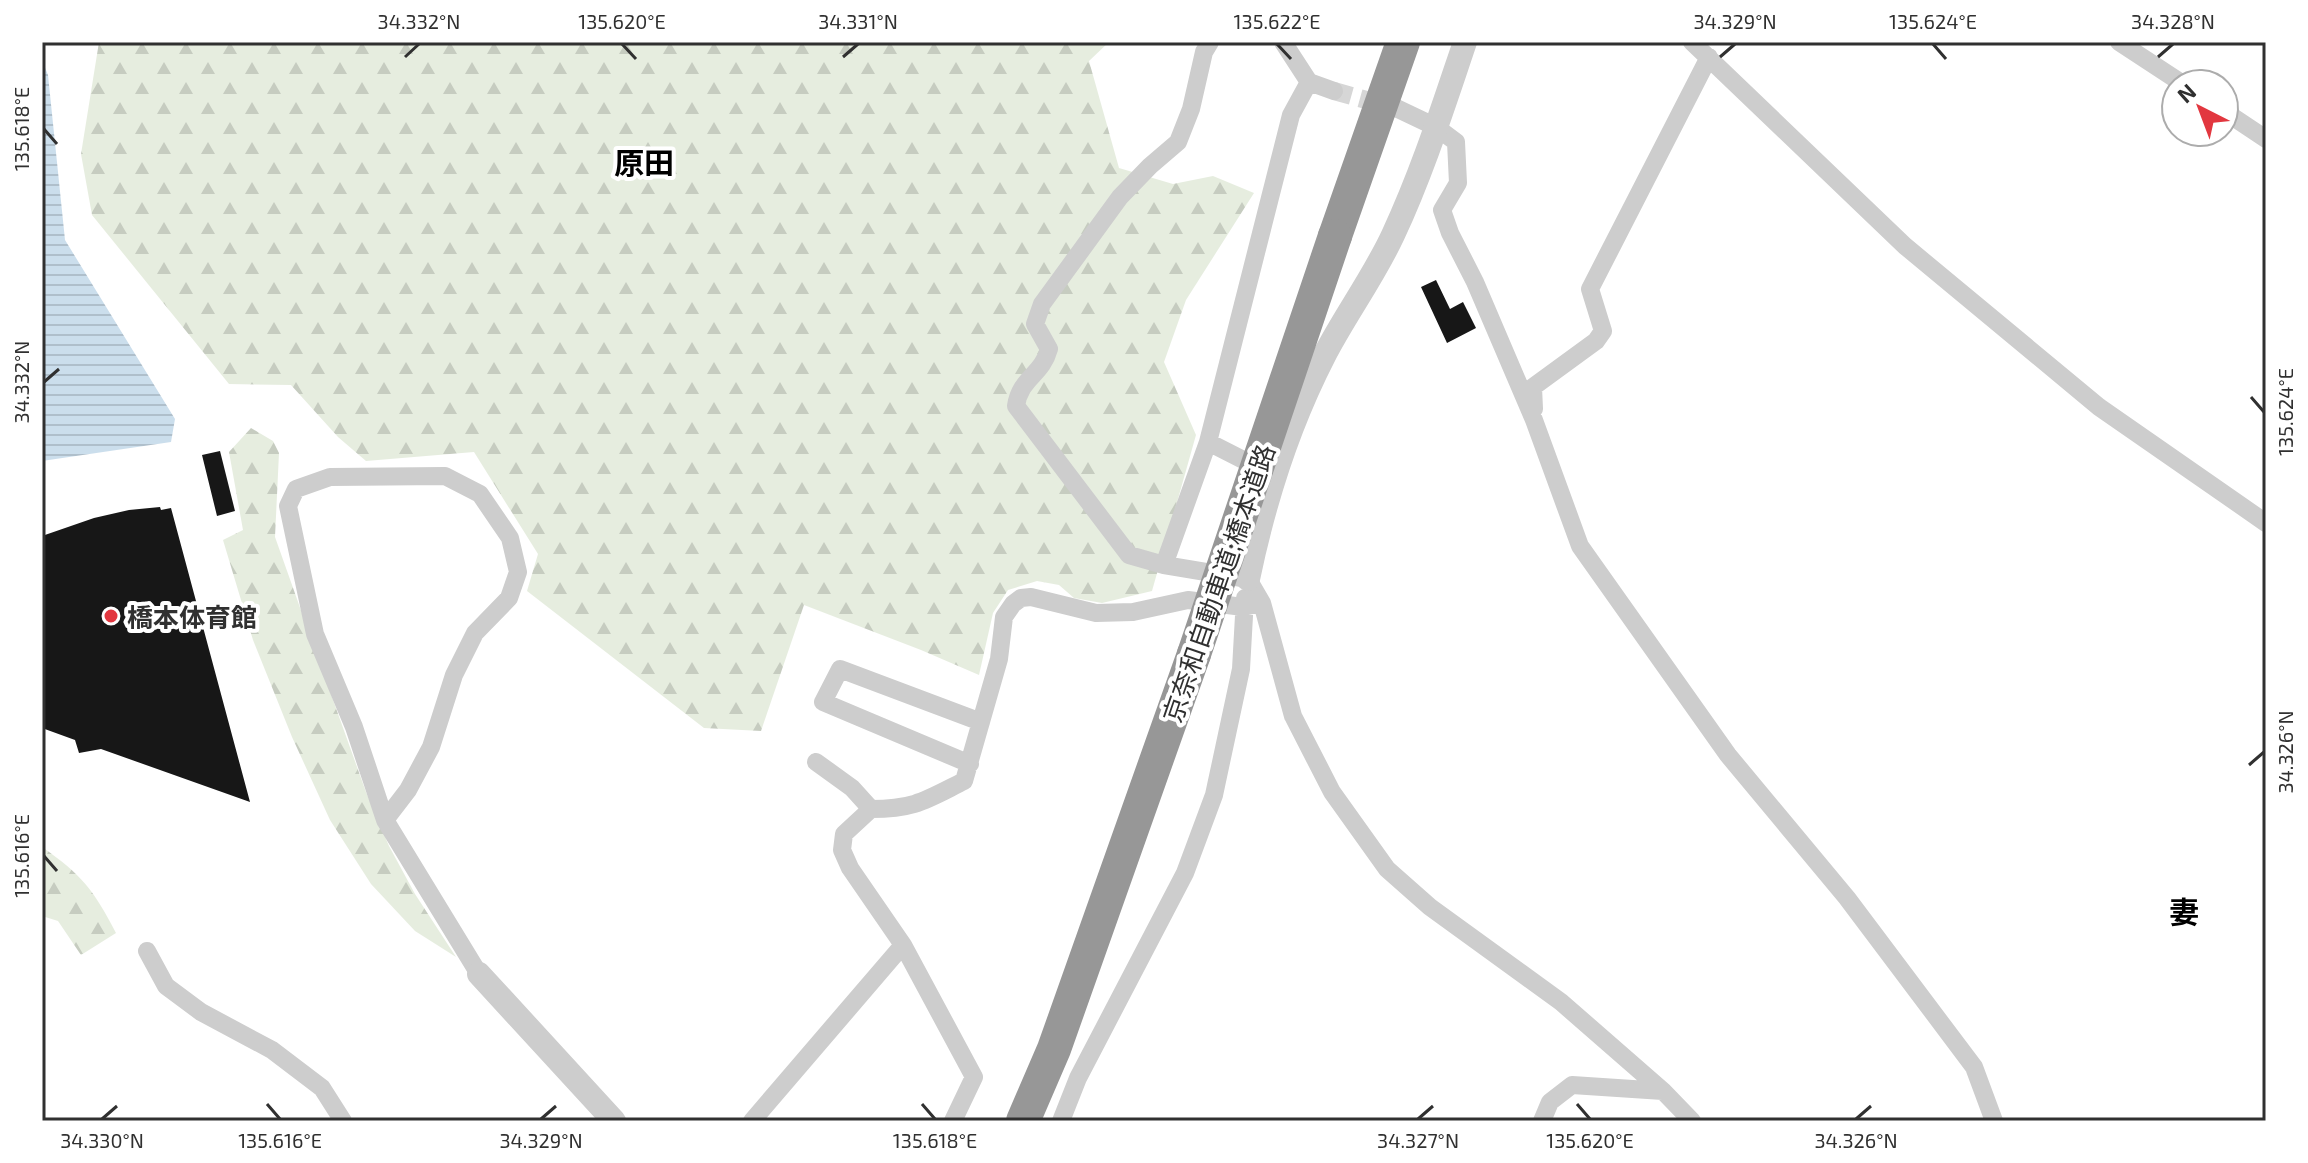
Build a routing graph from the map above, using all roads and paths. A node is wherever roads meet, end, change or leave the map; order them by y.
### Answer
1 (1210, 42) edge
2 (1283, 42) edge
3 (1403, 42) edge
4 (1465, 42) edge
5 (1692, 42) edge
6 (2119, 42) edge
7 (1709, 57) junction
8 (2160, 69) edge
9 (1309, 82) junction
10 (1334, 91) tunnel mouth
11 (1394, 107) tunnel mouth
12 (2240, 122) edge
13 (1436, 127) junction
14 (2266, 139) edge
15 (1534, 420) junction
16 (1208, 442) junction
17 (1274, 476) junction
18 (2266, 523) edge
19 (1164, 565) junction
20 (1248, 579) junction
21 (1262, 603) junction
22 (1243, 607) junction
23 (981, 722) junction
24 (816, 762) dead end
25 (970, 764) junction
26 (871, 809) junction
27 (385, 820) junction
28 (903, 945) junction
29 (147, 951) dead end
30 (479, 974) joint
31 (1663, 1091) junction
32 (343, 1121) edge
33 (614, 1121) edge
34 (752, 1121) edge
35 (953, 1121) edge
36 (1023, 1121) edge
37 (1061, 1121) edge
38 (1542, 1121) edge
39 (1692, 1121) edge
40 (1994, 1121) edge

1 - 19 street
2 - 9 street
3 - 36 highway, 京奈和自動車道;橋本道路, bridge
4 - 13 street
5 - 7 street
6 - 8 street
7 - 15 street
7 - 18 street
9 - 10 street
9 - 16 street
11 - 13 street
12 - 14 street
13 - 15 street
13 - 17 street
15 - 40 street
16 - 17 street
16 - 19 street
17 - 20 street
19 - 20 street
20 - 21 street
20 - 22 street
21 - 22 street
21 - 31 street
22 - 23 street
22 - 37 street
23 - 25 street
23 - 25 street
24 - 26 street
25 - 26 street
26 - 28 street
27 - 27 street
27 - 30 street
28 - 34 street
28 - 35 street
29 - 32 street
30 - 33 street
31 - 38 street
31 - 39 street

